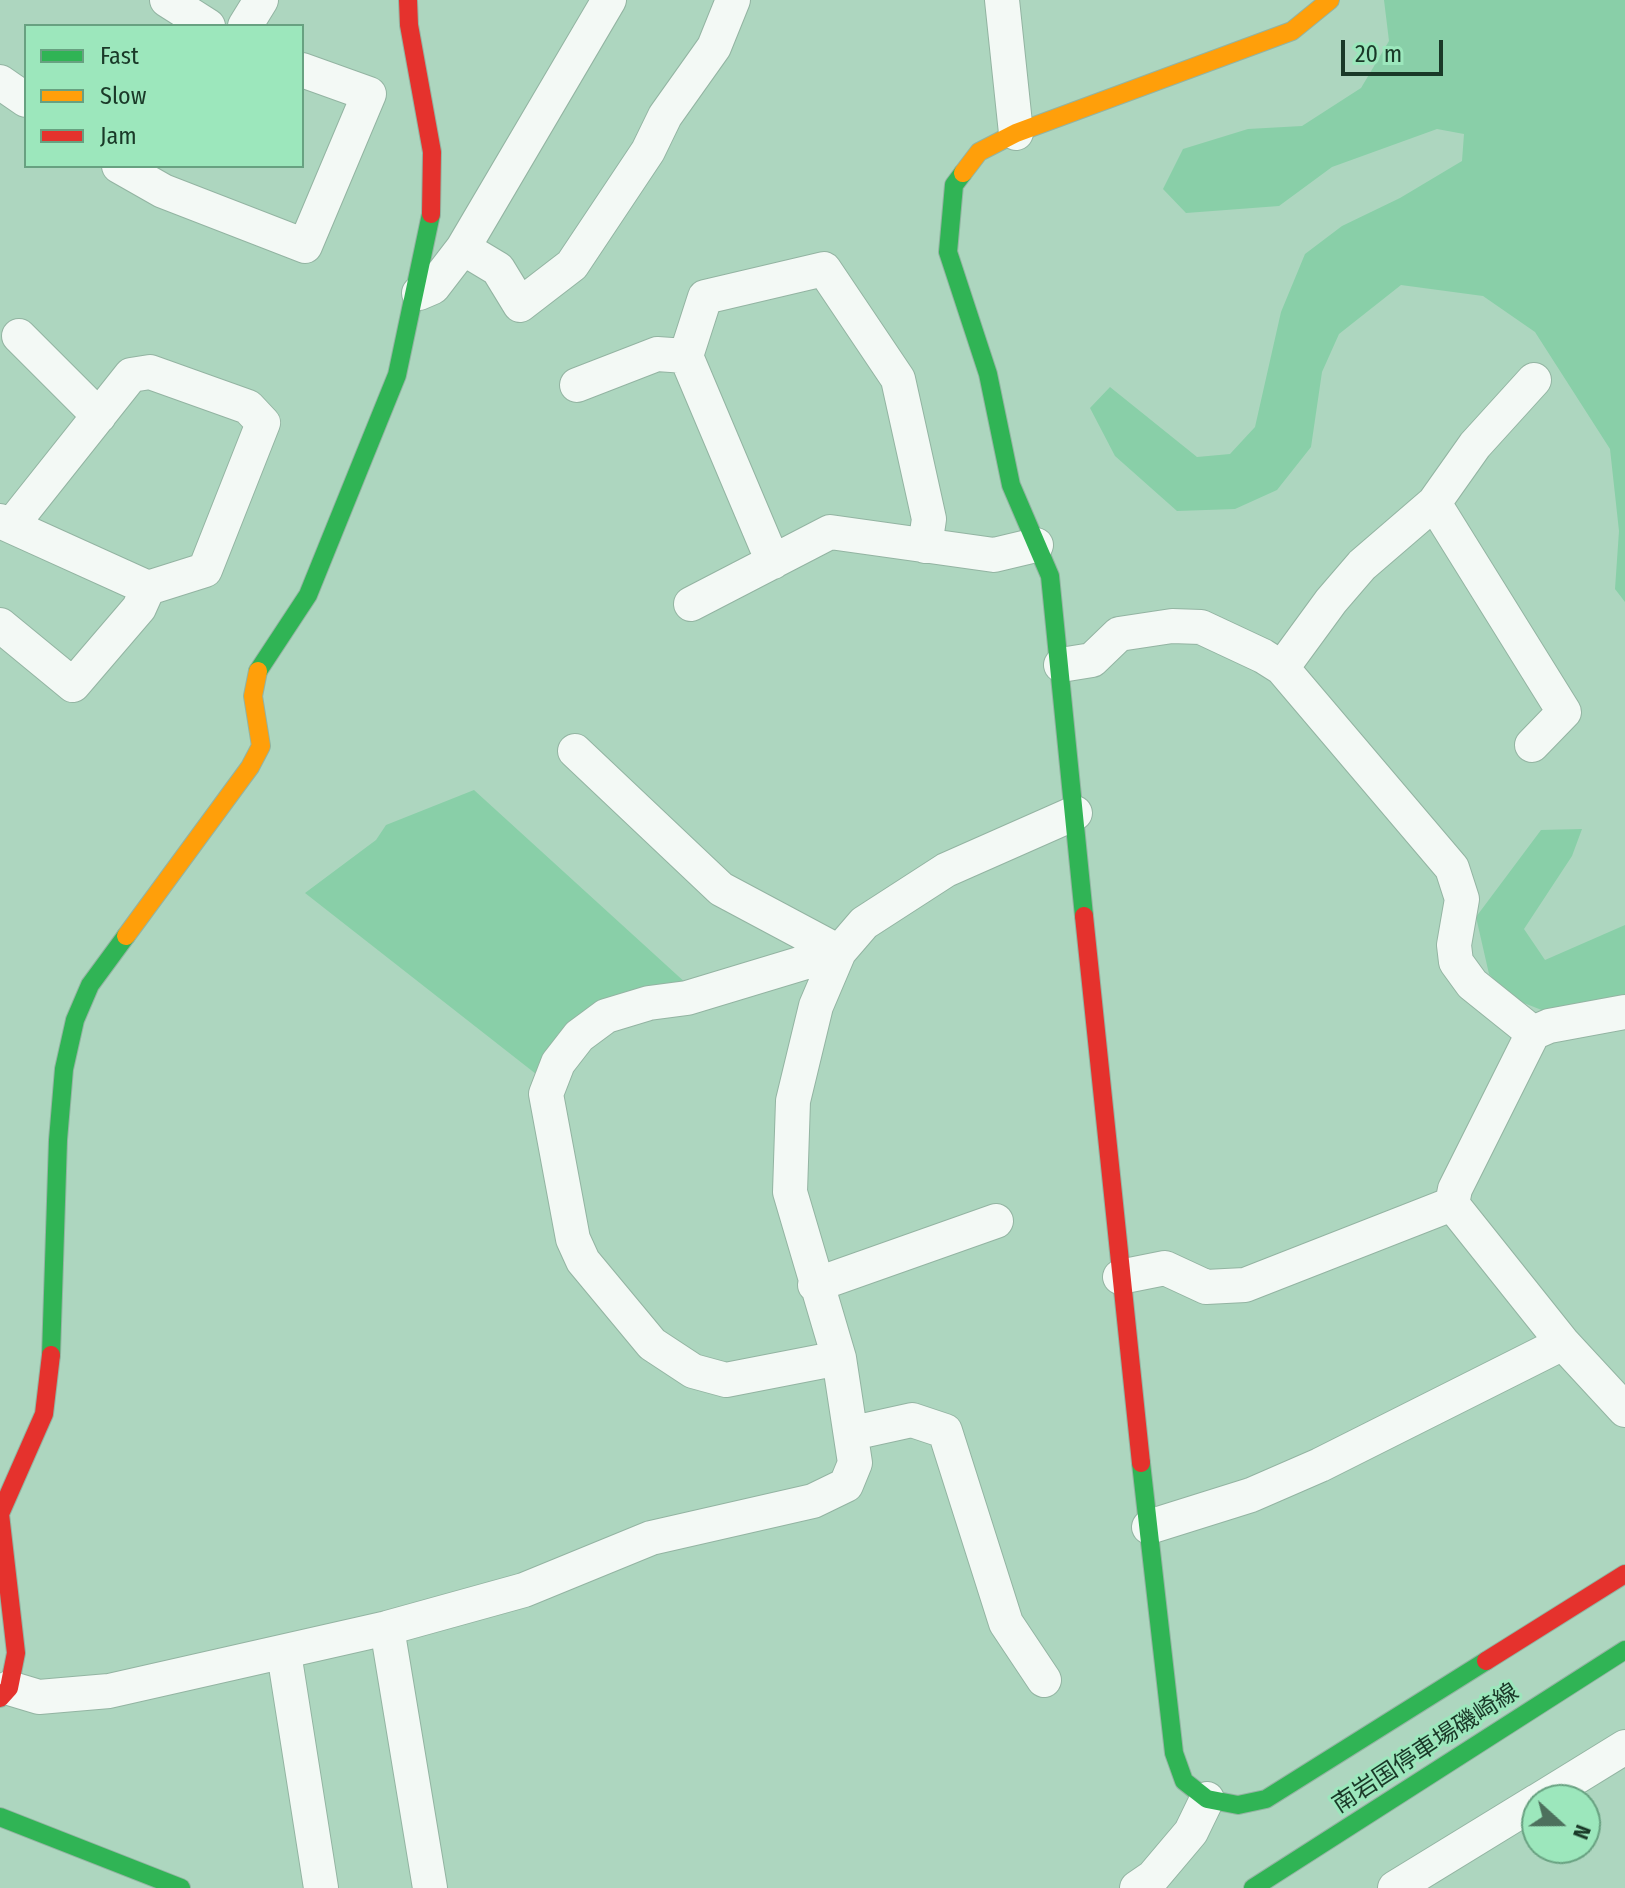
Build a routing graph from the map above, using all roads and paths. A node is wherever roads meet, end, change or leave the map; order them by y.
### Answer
1 (167, 0) edge
2 (261, 0) edge
3 (408, 0) edge
4 (609, 0) edge
5 (733, 0) edge
6 (1002, 0) edge
7 (1330, 0) edge
8 (205, 24) edge
9 (246, 24) edge
10 (304, 71) edge
11 (0, 82) edge
12 (24, 99) edge
13 (1016, 133) junction
14 (123, 168) edge
15 (463, 248) junction
16 (419, 293) junction
17 (19, 336) dead end
18 (686, 356) junction
19 (1534, 380) dead end
20 (577, 385) dead end
21 (99, 416) junction
22 (1434, 503) junction
23 (6, 524) edge
24 (1036, 545) junction
25 (925, 546) junction
26 (773, 562) junction
27 (148, 588) junction
28 (691, 604) dead end
29 (0, 625) edge
30 (1061, 665) junction
31 (1282, 668) junction
32 (1532, 745) dead end
33 (575, 751) dead end
34 (1075, 813) junction
35 (839, 952) junction
36 (1625, 1012) edge
37 (1533, 1033) junction
38 (1452, 1204) junction
39 (996, 1221) dead end
40 (1120, 1277) junction
41 (815, 1285) junction
42 (1563, 1343) junction
43 (839, 1358) junction
44 (1625, 1410) edge
45 (853, 1433) junction
46 (1149, 1527) junction
47 (1625, 1574) edge
48 (387, 1628) junction
49 (1625, 1650) edge
50 (284, 1653) junction
51 (1044, 1680) dead end
52 (4, 1693) edge
53 (1625, 1747) edge
54 (1565, 1784) edge
55 (1207, 1799) junction
56 (1521, 1811) edge
57 (0, 1817) edge
58 (181, 1888) edge
59 (321, 1888) edge
60 (430, 1888) edge
61 (1137, 1888) edge
62 (1253, 1888) edge
63 (1395, 1888) edge

1 - 8 street
2 - 9 street
3 - 16 street
4 - 15 street
5 - 15 street
6 - 13 street
7 - 13 street
10 - 14 street
11 - 12 street
13 - 24 street
15 - 16 street
16 - 52 street
17 - 21 street
18 - 20 street
18 - 25 street
18 - 26 street
19 - 22 street
21 - 23 street
21 - 27 street
22 - 31 street
22 - 32 street
23 - 27 street
24 - 25 street
24 - 30 street
25 - 26 street
26 - 28 street
27 - 29 street
30 - 31 street
30 - 34 street
31 - 37 street
33 - 35 street
34 - 35 street
34 - 40 street
35 - 41 street
35 - 43 street
36 - 37 street
37 - 38 street
38 - 40 street
38 - 42 street
39 - 41 street
40 - 46 street
41 - 43 street
42 - 44 street
42 - 46 street
43 - 45 street
45 - 48 street
45 - 51 street
46 - 55 street
47 - 55 street
48 - 50 street
48 - 60 street
49 - 62 street, 南岩国停車場磯崎線
50 - 52 street
50 - 59 street
53 - 54 street
55 - 61 street
56 - 63 street
57 - 58 street

